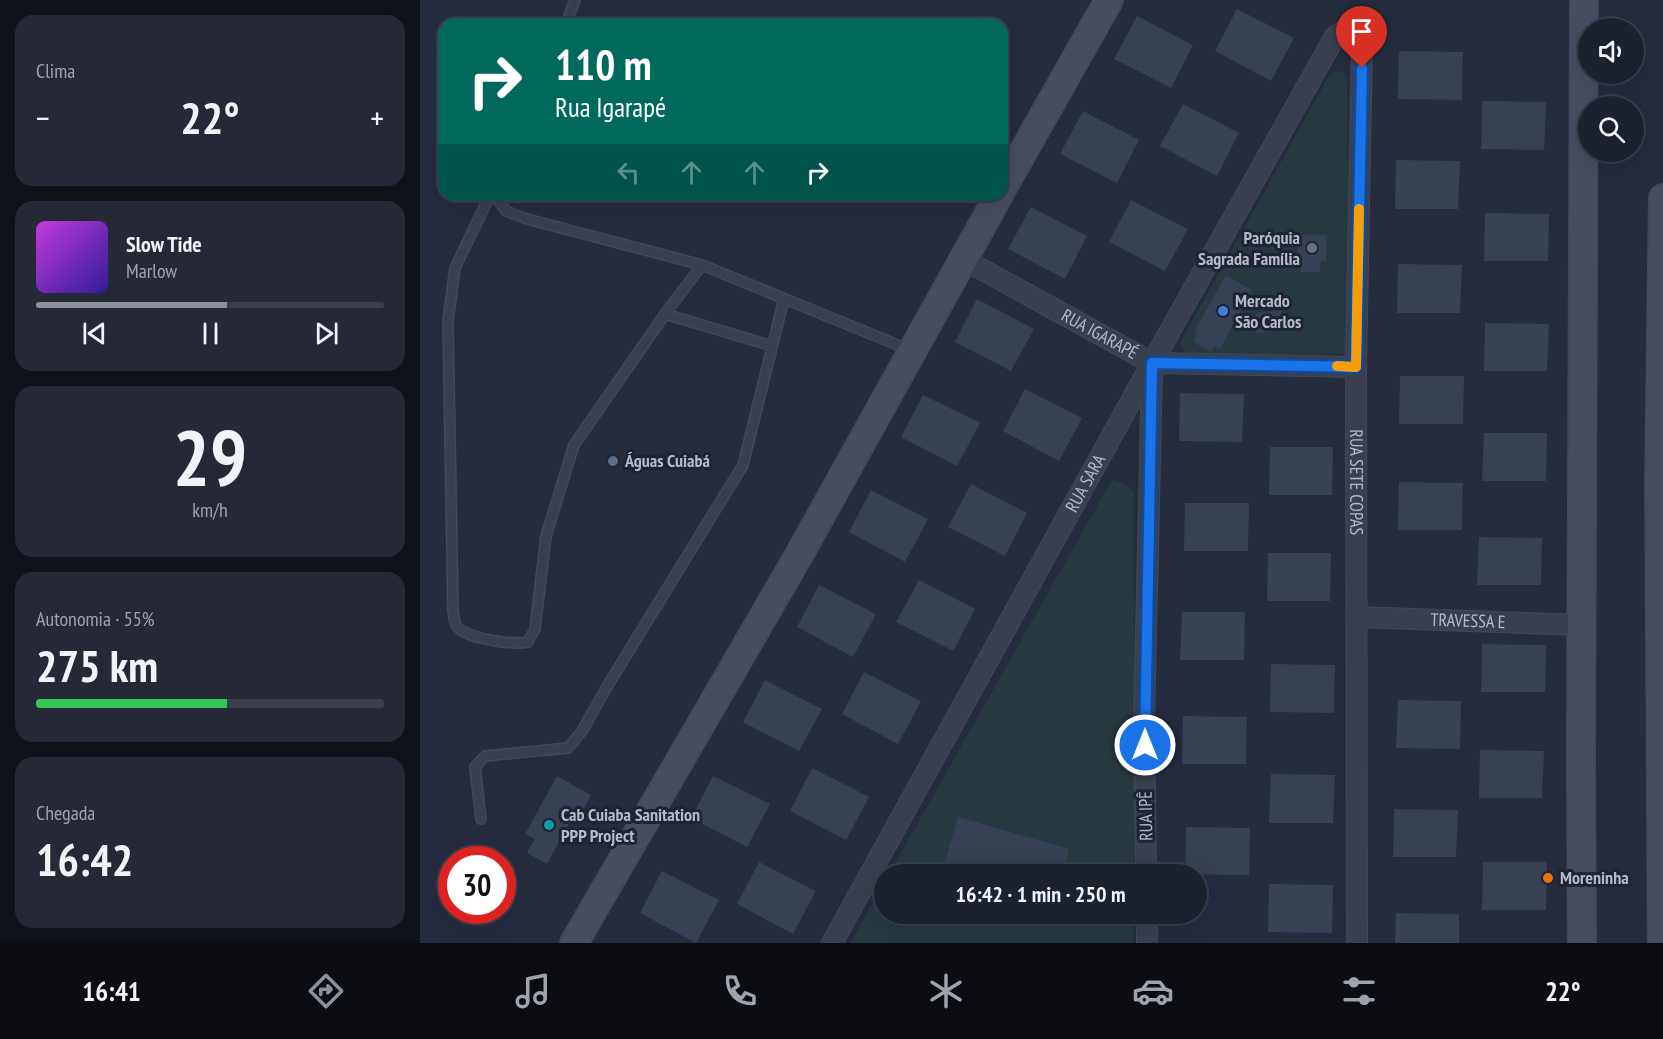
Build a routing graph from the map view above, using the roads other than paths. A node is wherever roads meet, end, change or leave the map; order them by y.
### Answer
1 (575, 0) edge
2 (1108, 0) edge
3 (1584, 0) edge
4 (568, 18) edge
5 (1347, 31) joint
6 (1008, 178) edge
7 (1663, 198) edge
8 (489, 201) edge
9 (497, 201) edge
10 (996, 201) edge
11 (963, 259) junction
12 (702, 265) junction
13 (784, 299) junction
14 (665, 314) junction
15 (772, 346) junction
16 (912, 350) junction
17 (1152, 363) junction
18 (1356, 367) junction
19 (1356, 617) junction
20 (1581, 625) junction
21 (481, 819) dead end
22 (1146, 864) edge
23 (1147, 924) edge
24 (574, 943) edge
25 (832, 943) edge
26 (1147, 943) edge
27 (1357, 943) edge
28 (1582, 943) edge
29 (1662, 943) edge

1 - 4 lane
2 - 6 main road
3 - 20 main road
5 - 17 street, RUA SARA
5 - 18 street, RUA SETE COPAS
7 - 29 main road
8 - 14 lane
9 - 12 lane
10 - 11 main road
11 - 16 main road
11 - 17 street, RUA IGARAPÉ
12 - 13 lane
12 - 14 lane
13 - 15 lane
13 - 16 lane
14 - 15 lane
15 - 21 lane
16 - 24 main road
17 - 18 street, RUA IGARAPÉ
17 - 22 street, RUA IPÊ
17 - 25 street, RUA SARA
18 - 19 street, RUA SETE COPAS
19 - 20 street, TRAVESSA E
19 - 27 street, RUA SETE COPAS
20 - 28 main road
23 - 26 street

